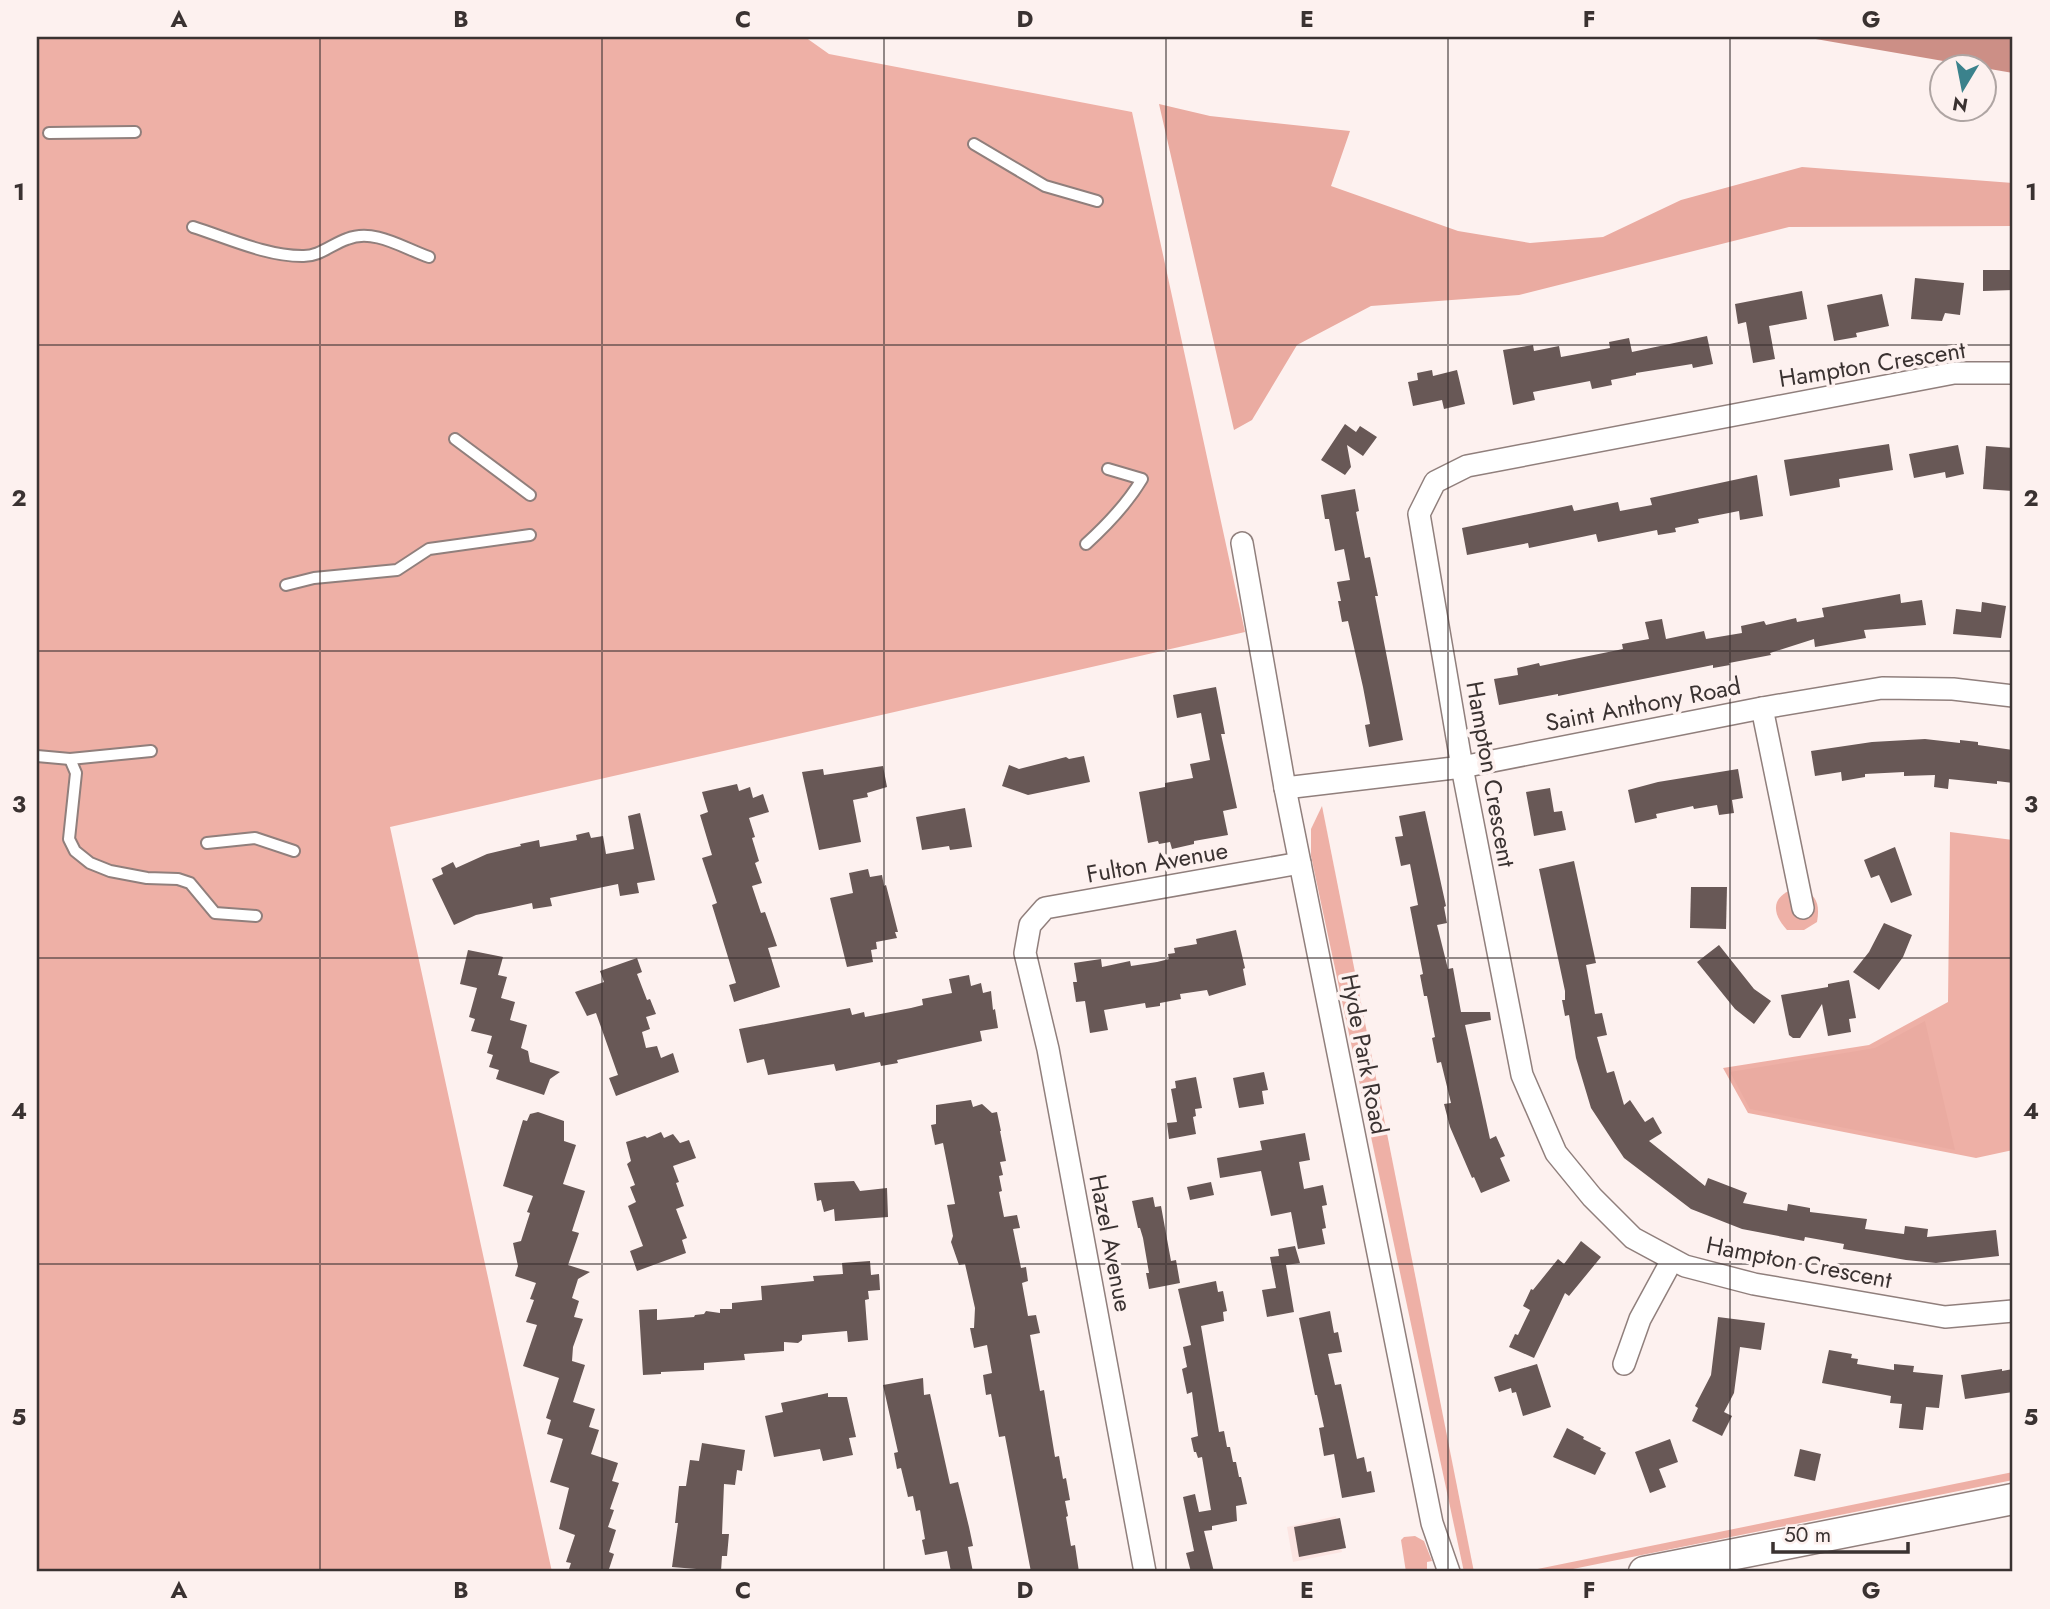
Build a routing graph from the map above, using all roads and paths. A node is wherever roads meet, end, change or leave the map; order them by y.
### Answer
1 (135, 132) dead end
2 (49, 133) dead end
3 (974, 144) dead end
4 (1097, 201) dead end
5 (193, 226) dead end
6 (429, 257) dead end
7 (2013, 373) edge
8 (455, 439) dead end
9 (1108, 469) dead end
10 (530, 495) dead end
11 (530, 535) dead end
12 (1242, 543) dead end
13 (1086, 544) dead end
14 (286, 585) dead end
15 (2013, 696) edge
16 (1762, 708) junction
17 (151, 751) dead end
18 (37, 756) edge
19 (70, 759) junction
20 (1462, 767) junction
21 (1284, 788) junction
22 (207, 843) dead end
23 (294, 851) dead end
24 (1300, 863) junction
25 (1803, 908) dead end
26 (256, 916) dead end
27 (1030, 925) joint
28 (1672, 1261) junction
29 (2013, 1311) edge
30 (1624, 1364) dead end
31 (2013, 1499) edge
32 (1145, 1572) edge
33 (1448, 1572) edge
34 (1644, 1572) edge

1 - 2 lane
3 - 4 lane
5 - 6 lane
7 - 20 street, Hampton Crescent
8 - 10 lane
9 - 13 lane
11 - 14 lane
12 - 21 street, Hyde Park Road
15 - 16 street, Saint Anthony Road
16 - 20 street, Saint Anthony Road
16 - 25 street
17 - 19 lane
18 - 19 lane
19 - 26 lane
20 - 21 street, Saint Anthony Road
20 - 28 street, Hampton Crescent
21 - 24 street, Hyde Park Road
22 - 23 lane
24 - 27 street, Fulton Avenue
24 - 33 street, Hyde Park Road
27 - 32 street, Hazel Avenue
28 - 29 street, Hampton Crescent
28 - 30 street
31 - 34 main road

